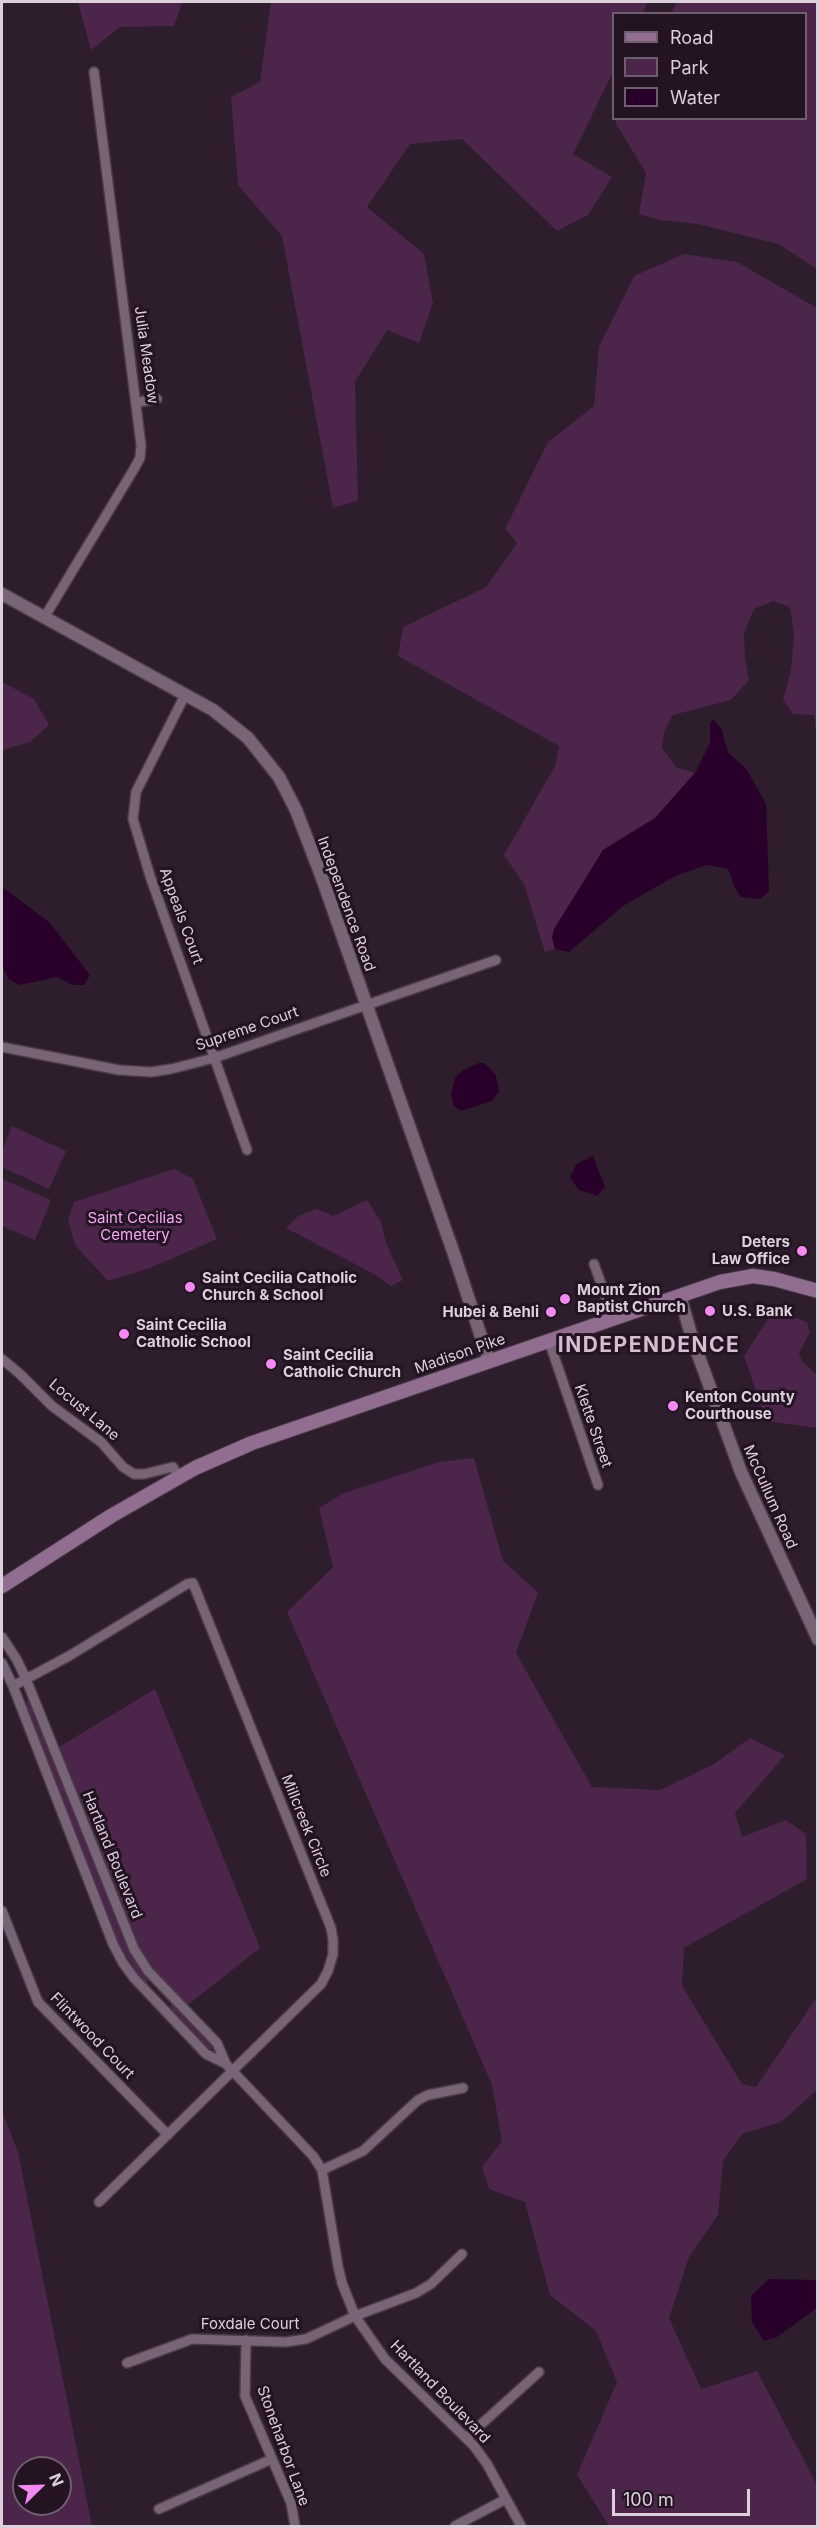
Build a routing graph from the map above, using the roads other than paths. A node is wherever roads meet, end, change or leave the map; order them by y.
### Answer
1 (94, 72) dead end
2 (156, 399) dead end
3 (138, 402) junction
4 (2, 594) edge
5 (45, 618) junction
6 (185, 695) junction
7 (496, 960) dead end
8 (366, 1004) junction
9 (2, 1047) edge
10 (214, 1058) junction
11 (248, 1150) dead end
12 (594, 1263) dead end
13 (818, 1291) edge
14 (680, 1296) junction
15 (614, 1319) junction
16 (549, 1341) junction
17 (2, 1359) edge
18 (489, 1361) junction
19 (179, 1477) junction
20 (598, 1485) dead end
21 (2, 1586) edge
22 (2, 1637) edge
23 (818, 1639) edge
24 (2, 1663) edge
25 (26, 1679) junction
26 (13, 1686) junction
27 (2, 1911) edge
28 (226, 2064) junction
29 (233, 2072) junction
30 (463, 2088) dead end
31 (168, 2135) junction
32 (322, 2170) junction
33 (99, 2202) dead end
34 (462, 2254) dead end
35 (356, 2316) junction
36 (246, 2340) junction
37 (127, 2363) dead end
38 (539, 2372) dead end
39 (466, 2438) junction
40 (272, 2459) junction
41 (506, 2499) junction
42 (159, 2509) dead end
43 (295, 2526) edge
44 (455, 2526) edge
45 (521, 2526) edge

1 - 3 street, Julia Meadow
2 - 3 street
3 - 5 street, Julia Meadow
4 - 5 street, Independence Road
5 - 6 street, Independence Road
6 - 8 street, Independence Road
6 - 10 street, Appeals Court
7 - 8 street, Supreme Court
8 - 10 street, Supreme Court
8 - 18 street, Independence Road
9 - 10 street, Supreme Court
10 - 11 street, Appeals Court
12 - 15 street
13 - 14 main road, Madison Pike
14 - 15 main road, Madison Pike
14 - 23 street, McCullum Road
15 - 16 main road, Madison Pike
16 - 18 main road, Madison Pike
16 - 20 street, Klette Street
17 - 19 street, Locust Lane
18 - 19 main road, Madison Pike
19 - 21 main road, Madison Pike
22 - 25 street, Hartland Boulevard
24 - 26 street, Hartland Boulevard
25 - 26 street, Millcreek Circle
25 - 28 street, Hartland Boulevard
25 - 29 street, Millcreek Circle
26 - 28 street, Hartland Boulevard
27 - 31 street, Flintwood Court
28 - 29 street, Hartland Boulevard
29 - 31 street, Millcreek Circle
29 - 32 street, Hartland Boulevard
30 - 32 street
31 - 33 street, Millcreek Circle
32 - 35 street, Hartland Boulevard
34 - 35 street, Foxdale Court
35 - 36 street, Foxdale Court
35 - 39 street, Hartland Boulevard
36 - 37 street, Foxdale Court
36 - 40 street, Stoneharbor Lane
38 - 39 street
39 - 41 street, Hartland Boulevard
40 - 42 street
40 - 43 street, Stoneharbor Lane
41 - 44 street
41 - 45 street, Hartland Boulevard

